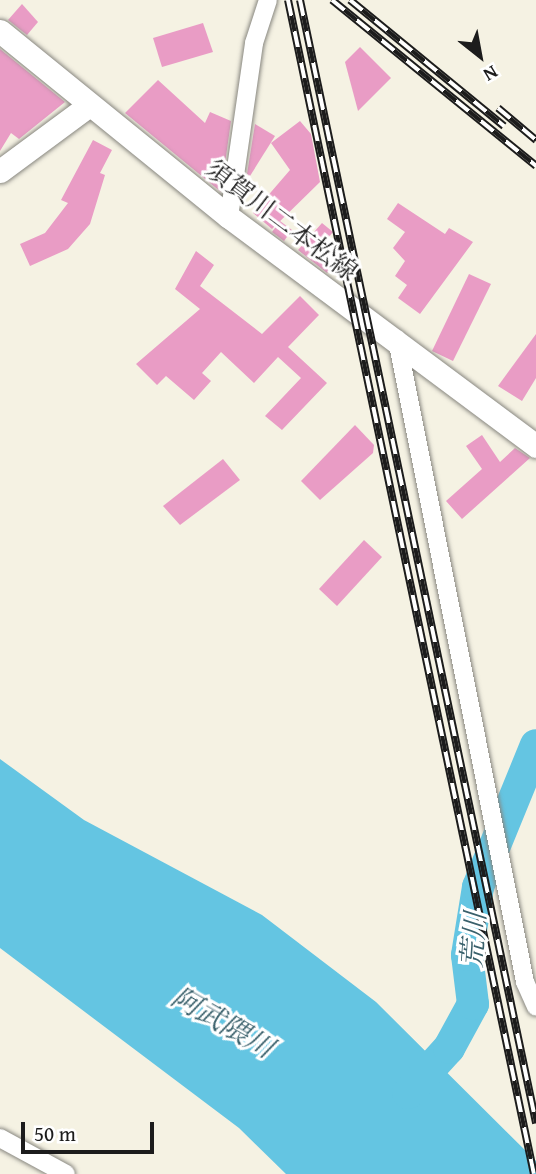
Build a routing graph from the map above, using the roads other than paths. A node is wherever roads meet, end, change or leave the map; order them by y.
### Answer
1 (268, 0) edge
2 (0, 30) edge
3 (88, 107) junction
4 (0, 172) edge
5 (229, 217) junction
6 (397, 340) junction
7 (536, 446) edge
8 (536, 1007) edge
9 (0, 1138) edge
10 (66, 1174) edge

1 - 5 street
2 - 3 main road, 須賀川二本松線
3 - 4 main road
3 - 5 main road, 須賀川二本松線
5 - 6 main road, 須賀川二本松線
6 - 7 main road, 須賀川二本松線
6 - 8 street
9 - 10 street

